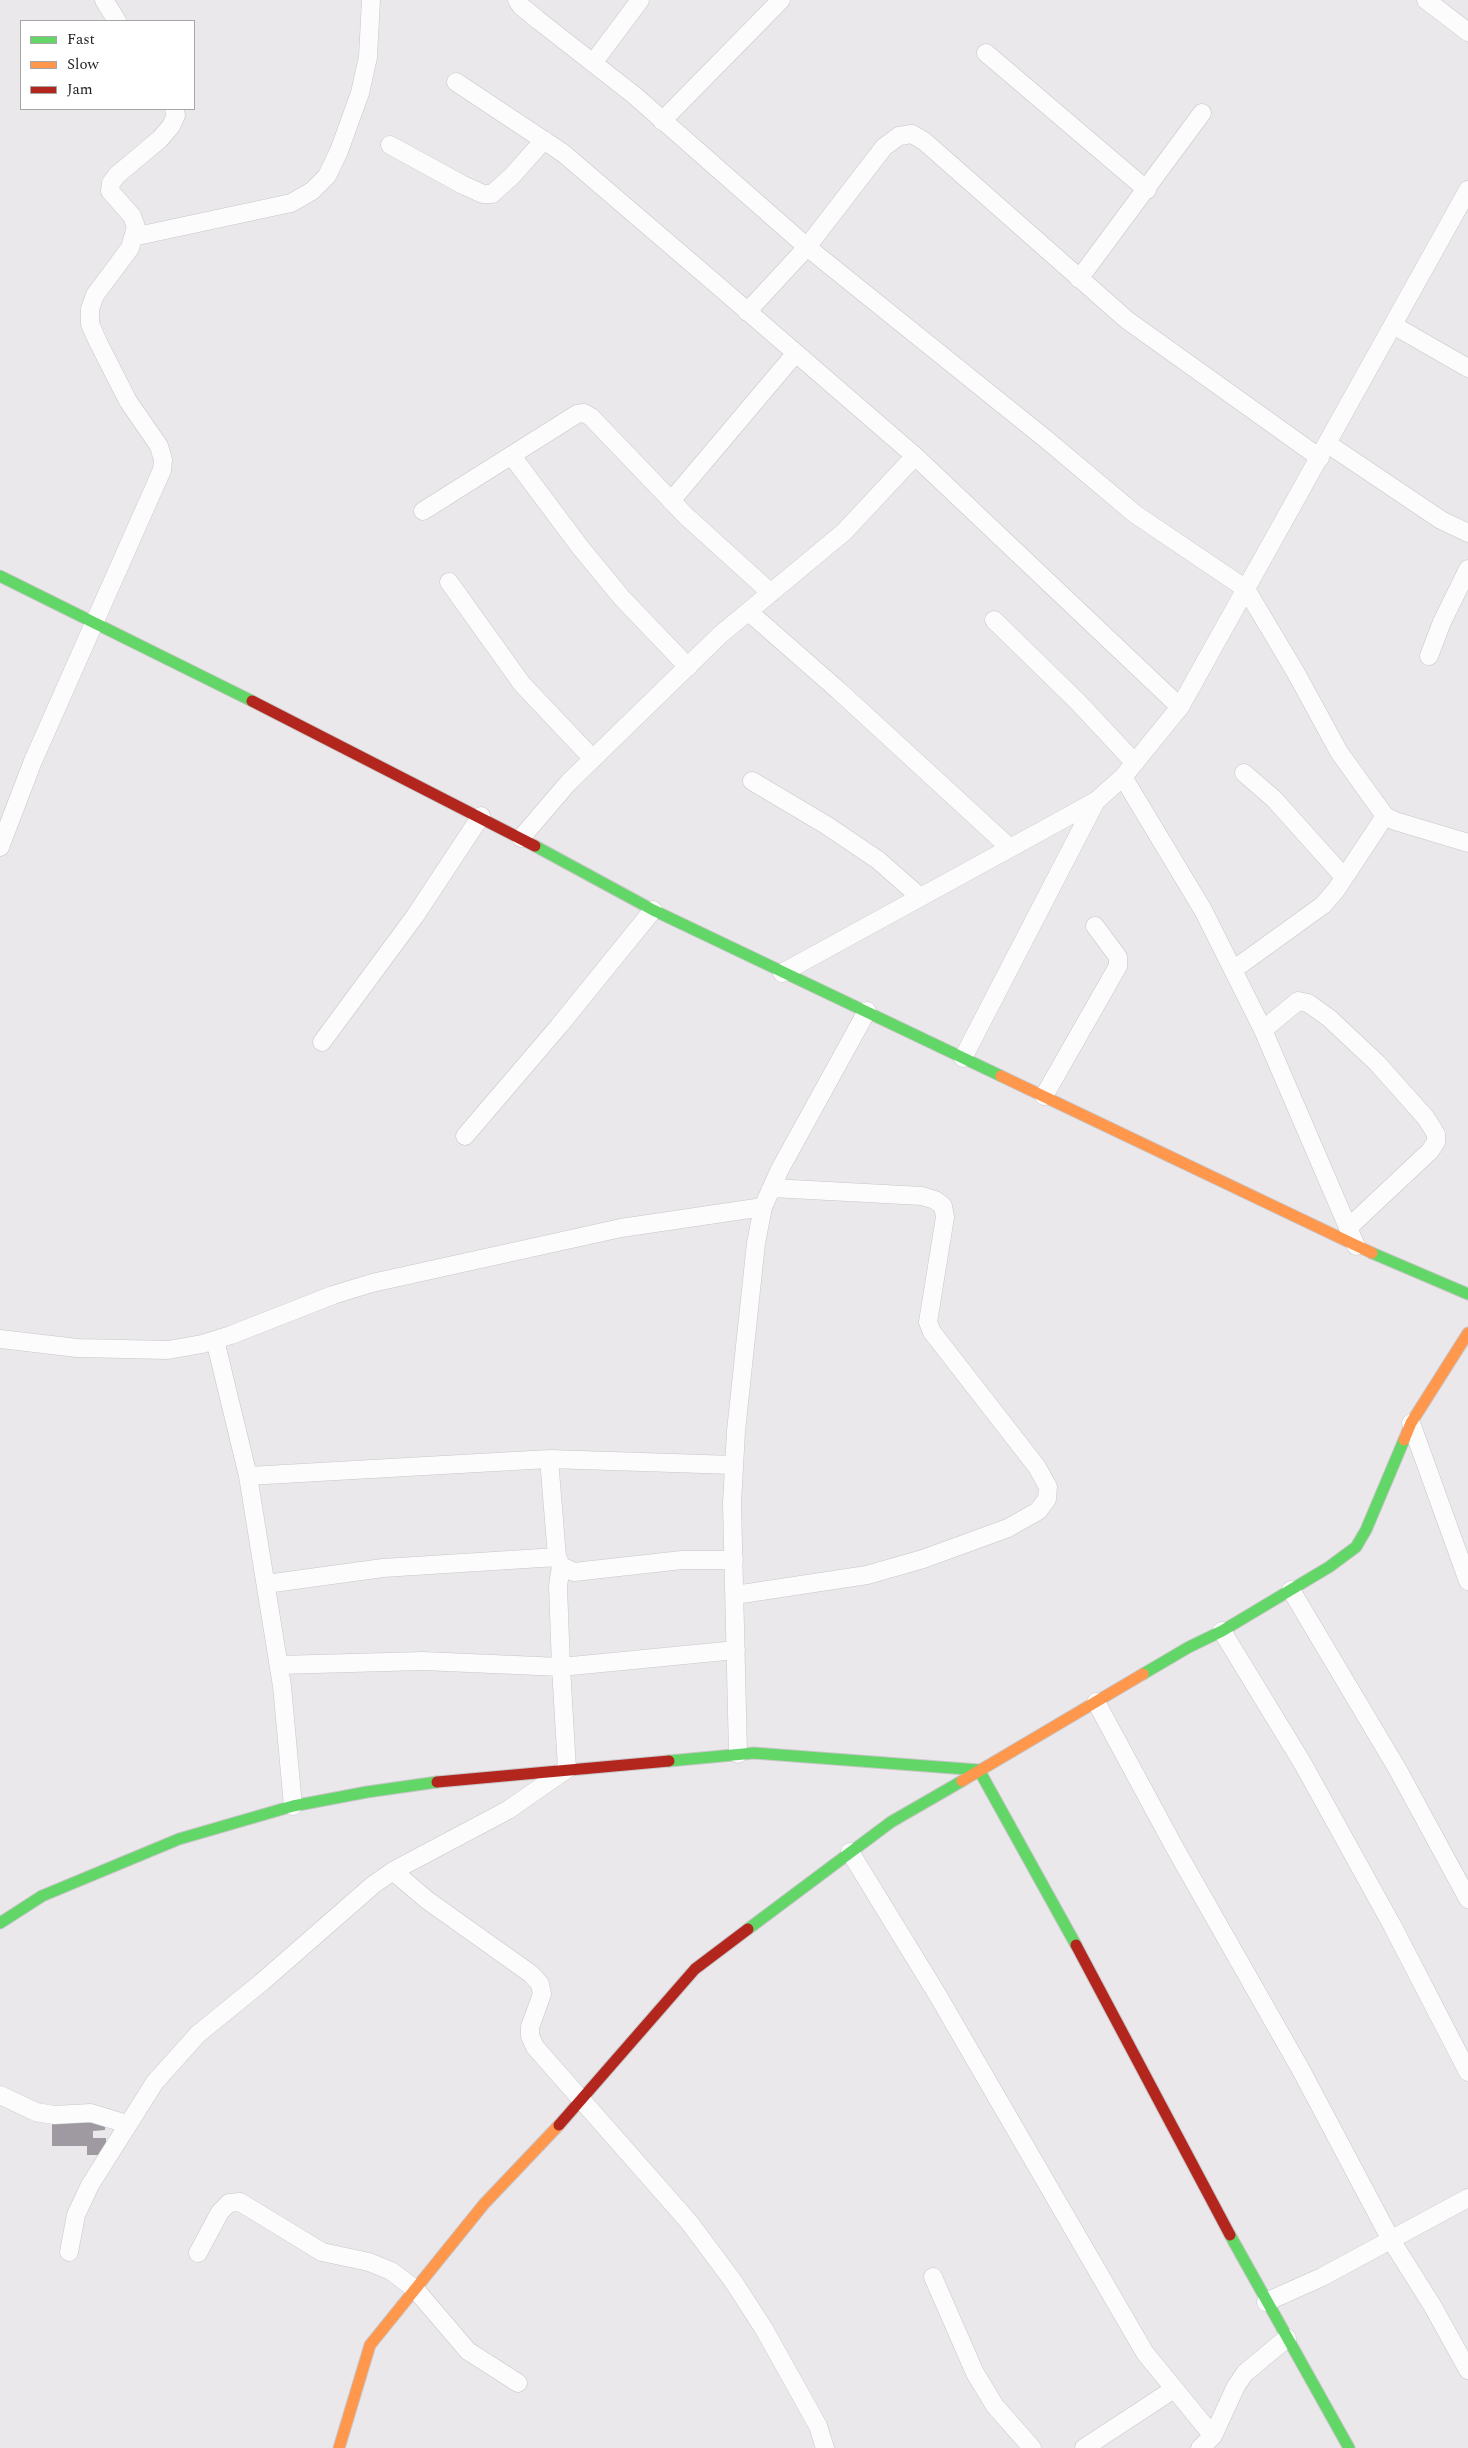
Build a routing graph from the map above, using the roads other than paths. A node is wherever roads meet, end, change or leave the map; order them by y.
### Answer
1 (104, 0) edge
2 (371, 0) edge
3 (518, 0) edge
4 (640, 0) edge
5 (780, 0) edge
6 (1426, 0) edge
7 (117, 20) edge
8 (1468, 32) edge
9 (986, 53) dead end
10 (593, 63) junction
11 (456, 82) dead end
12 (174, 110) edge
13 (1202, 113) dead end
14 (662, 121) junction
15 (544, 140) junction
16 (390, 144) dead end
17 (1147, 190) junction
18 (1468, 190) edge
19 (133, 237) junction
20 (807, 247) junction
21 (1079, 279) junction
22 (747, 312) junction
23 (1393, 325) junction
24 (795, 354) junction
25 (1467, 365) edge
26 (1324, 451) junction
27 (512, 456) junction
28 (915, 456) junction
29 (671, 501) junction
30 (423, 511) dead end
31 (1468, 532) edge
32 (1468, 569) edge
33 (0, 576) edge
34 (449, 582) dead end
35 (1246, 589) junction
36 (772, 594) junction
37 (749, 612) junction
38 (994, 620) dead end
39 (95, 621) junction
40 (1429, 656) dead end
41 (688, 667) junction
42 (1180, 707) junction
43 (593, 759) junction
44 (1135, 763) junction
45 (1244, 773) dead end
46 (1123, 777) junction
47 (752, 781) dead end
48 (1096, 801) junction
49 (481, 816) junction
50 (1385, 816) junction
51 (521, 838) junction
52 (1468, 843) edge
53 (0, 847) edge
54 (1010, 848) junction
55 (1344, 877) junction
56 (920, 897) junction
57 (653, 910) junction
58 (1095, 926) dead end
59 (1233, 970) junction
60 (782, 973) junction
61 (867, 1011) junction
62 (1263, 1030) junction
63 (322, 1042) dead end
64 (964, 1058) junction
65 (1044, 1096) junction
66 (465, 1136) dead end
67 (772, 1188) junction
68 (763, 1207) junction
69 (1348, 1228) junction
70 (1356, 1246) junction
71 (1468, 1294) edge
72 (1468, 1333) edge
73 (0, 1339) edge
74 (215, 1340) junction
75 (1411, 1423) junction
76 (549, 1459) junction
77 (734, 1465) junction
78 (248, 1476) junction
79 (734, 1560) junction
80 (559, 1562) junction
81 (1468, 1581) edge
82 (266, 1584) junction
83 (1291, 1590) junction
84 (735, 1595) junction
85 (1222, 1631) junction
86 (736, 1650) junction
87 (279, 1665) junction
88 (560, 1667) junction
89 (1096, 1702) junction
90 (738, 1754) junction
91 (568, 1770) junction
92 (979, 1770) junction
93 (293, 1806) junction
94 (850, 1852) junction
95 (393, 1871) junction
96 (1468, 1899) edge
97 (0, 1923) edge
98 (1468, 2072) edge
99 (0, 2095) edge
100 (581, 2102) junction
101 (130, 2120) junction
102 (1468, 2198) edge
103 (1391, 2240) junction
104 (69, 2252) dead end
105 (198, 2253) dead end
106 (933, 2278) dead end
107 (415, 2289) junction
108 (1266, 2302) junction
109 (1287, 2338) junction
110 (1468, 2370) edge
111 (518, 2383) dead end
112 (1174, 2389) junction
113 (1213, 2436) junction
114 (339, 2448) edge
115 (825, 2448) edge
116 (1032, 2448) edge
117 (1084, 2448) edge
118 (1200, 2448) edge
119 (1349, 2448) edge

1 - 7 street
2 - 19 street
3 - 10 street
4 - 10 street
5 - 14 street
6 - 8 street
9 - 17 street
10 - 14 street
11 - 15 street
12 - 19 street
13 - 17 street
14 - 20 street
15 - 16 street
15 - 22 street
17 - 21 street
18 - 23 street
19 - 39 street
20 - 21 street
20 - 22 street
20 - 35 street
21 - 26 street
22 - 24 street
23 - 25 street
23 - 26 street
24 - 28 street
24 - 29 street
26 - 31 street
26 - 35 street
27 - 29 street
27 - 30 street
27 - 41 street
28 - 36 street
28 - 42 street
29 - 36 street
32 - 40 street
33 - 39 street
34 - 43 street
35 - 42 street
35 - 50 street
36 - 37 street
37 - 41 street
37 - 54 street
38 - 44 street
39 - 49 street
39 - 53 street
41 - 43 street
42 - 44 street
43 - 51 street
44 - 46 street
45 - 55 street
46 - 48 street
46 - 59 street
47 - 56 street
48 - 54 street
48 - 64 street
49 - 51 street
49 - 63 street
50 - 52 street
50 - 55 street
51 - 57 street
54 - 56 street
55 - 59 street
56 - 60 street
57 - 60 street
57 - 66 street
58 - 65 street
59 - 62 street
60 - 61 street
61 - 64 street
61 - 67 street
62 - 69 street
62 - 69 street
64 - 65 street
65 - 70 street
67 - 68 street
67 - 84 street
68 - 74 street
68 - 77 street
69 - 70 street
70 - 71 street
72 - 75 street
73 - 74 street
74 - 78 street
75 - 81 street
75 - 83 street
76 - 77 street
76 - 78 street
76 - 80 street
77 - 79 street
78 - 82 street
79 - 80 street
79 - 84 street
80 - 82 street
80 - 88 street
82 - 87 street
83 - 85 street
83 - 96 street
84 - 86 street
85 - 89 street
85 - 98 street
86 - 88 street
86 - 90 street
87 - 88 street
87 - 93 street
88 - 91 street
89 - 92 street
89 - 103 street
90 - 91 street
90 - 92 street
91 - 93 street
91 - 95 street
92 - 94 street
92 - 108 street
93 - 97 street
94 - 100 street
94 - 112 street
95 - 100 street
95 - 101 street
99 - 101 street
100 - 107 street
100 - 115 street
101 - 104 street
102 - 103 street
103 - 108 street
103 - 110 street
105 - 107 street
106 - 116 street
107 - 111 street
107 - 114 street
108 - 109 street
109 - 113 street
109 - 119 street
112 - 113 street
112 - 117 street
113 - 118 street

